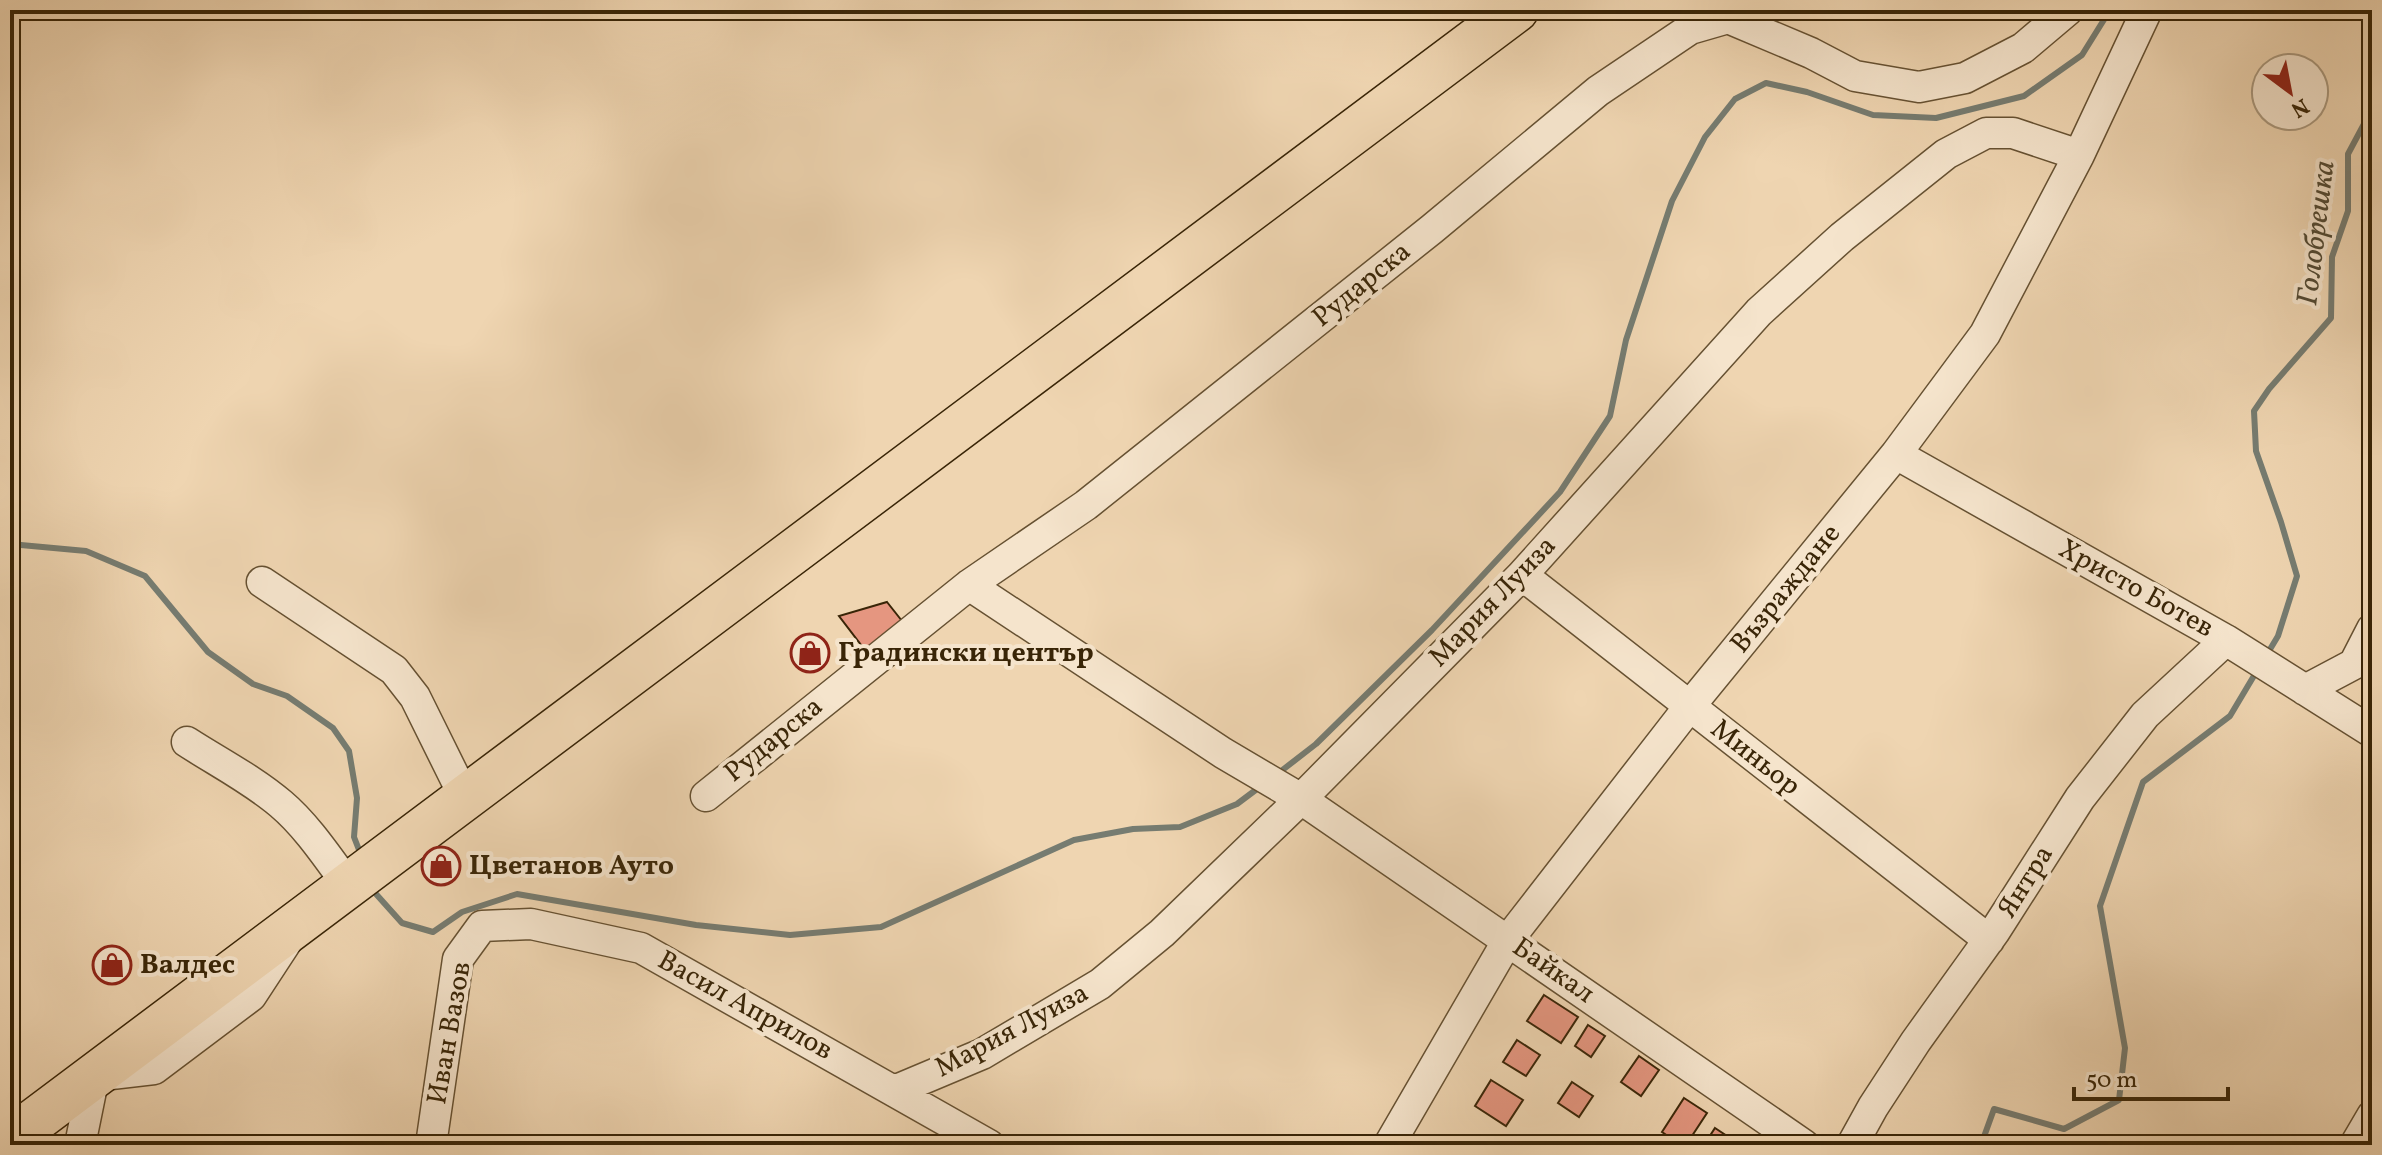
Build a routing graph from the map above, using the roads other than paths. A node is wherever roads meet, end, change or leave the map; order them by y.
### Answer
1 (1516, 10) edge
2 (2068, 10) edge
3 (2147, 10) edge
4 (2079, 155) junction
5 (1896, 454) junction
6 (1522, 575) junction
7 (262, 582) dead end
8 (969, 585) junction
9 (2372, 629) edge
10 (2232, 644) junction
11 (2297, 685) junction
12 (1689, 707) junction
13 (2372, 732) edge
14 (187, 742) dead end
15 (1280, 787) junction
16 (706, 796) dead end
17 (465, 798) junction
18 (361, 876) junction
19 (482, 926) joint
20 (1508, 940) junction
21 (1989, 940) junction
22 (94, 1076) junction
23 (894, 1091) junction
24 (2372, 1116) edge
25 (10, 1139) edge
26 (80, 1145) edge
27 (431, 1145) edge
28 (989, 1145) edge
29 (1389, 1145) edge
30 (1804, 1145) edge
31 (1852, 1145) edge
32 (2355, 1145) edge

1 - 17 highway
2 - 8 street, Рударска
3 - 4 street, Възраждане
4 - 5 street, Възраждане
4 - 6 street, Мария Луиза
5 - 10 street, Христо Ботев
5 - 12 street, Възраждане
6 - 12 street, Миньор
6 - 15 street, Мария Луиза
7 - 17 street
8 - 15 street, Байкал
8 - 16 street, Рударска
9 - 11 street
10 - 11 street, Христо Ботев
10 - 21 street, Янтра
11 - 13 street, Христо Ботев
12 - 20 street, Възраждане
12 - 21 street, Миньор
14 - 18 street
15 - 20 street, Байкал
15 - 23 street, Мария Луиза
17 - 18 highway
18 - 22 highway
19 - 23 street, Васил Априлов
19 - 27 street, Иван Вазов
20 - 29 street, Възраждане
20 - 30 street, Байкал
21 - 31 street, Янтра
22 - 25 highway
22 - 26 street
23 - 28 street, Васил Априлов
24 - 32 street

